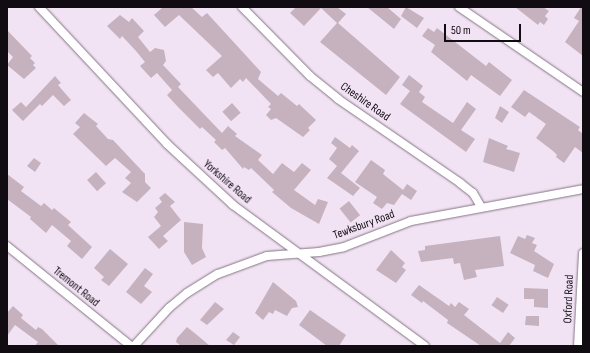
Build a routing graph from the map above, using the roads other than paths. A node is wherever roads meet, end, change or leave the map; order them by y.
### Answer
1 (40, 7) edge
2 (242, 7) edge
3 (459, 7) edge
4 (583, 92) edge
5 (583, 189) edge
6 (481, 207) junction
7 (7, 246) edge
8 (296, 252) junction
9 (583, 253) edge
10 (132, 346) edge
11 (425, 346) edge
12 (578, 346) edge

1 - 8 street, Yorkshire Road
2 - 6 street, Cheshire Road
3 - 4 street
5 - 6 street, Tewksbury Road
6 - 8 street, Tewksbury Road
7 - 10 street, Tremont Road
8 - 10 street, Tewksbury Road
8 - 11 street, Yorkshire Road
9 - 12 street, Oxford Road

